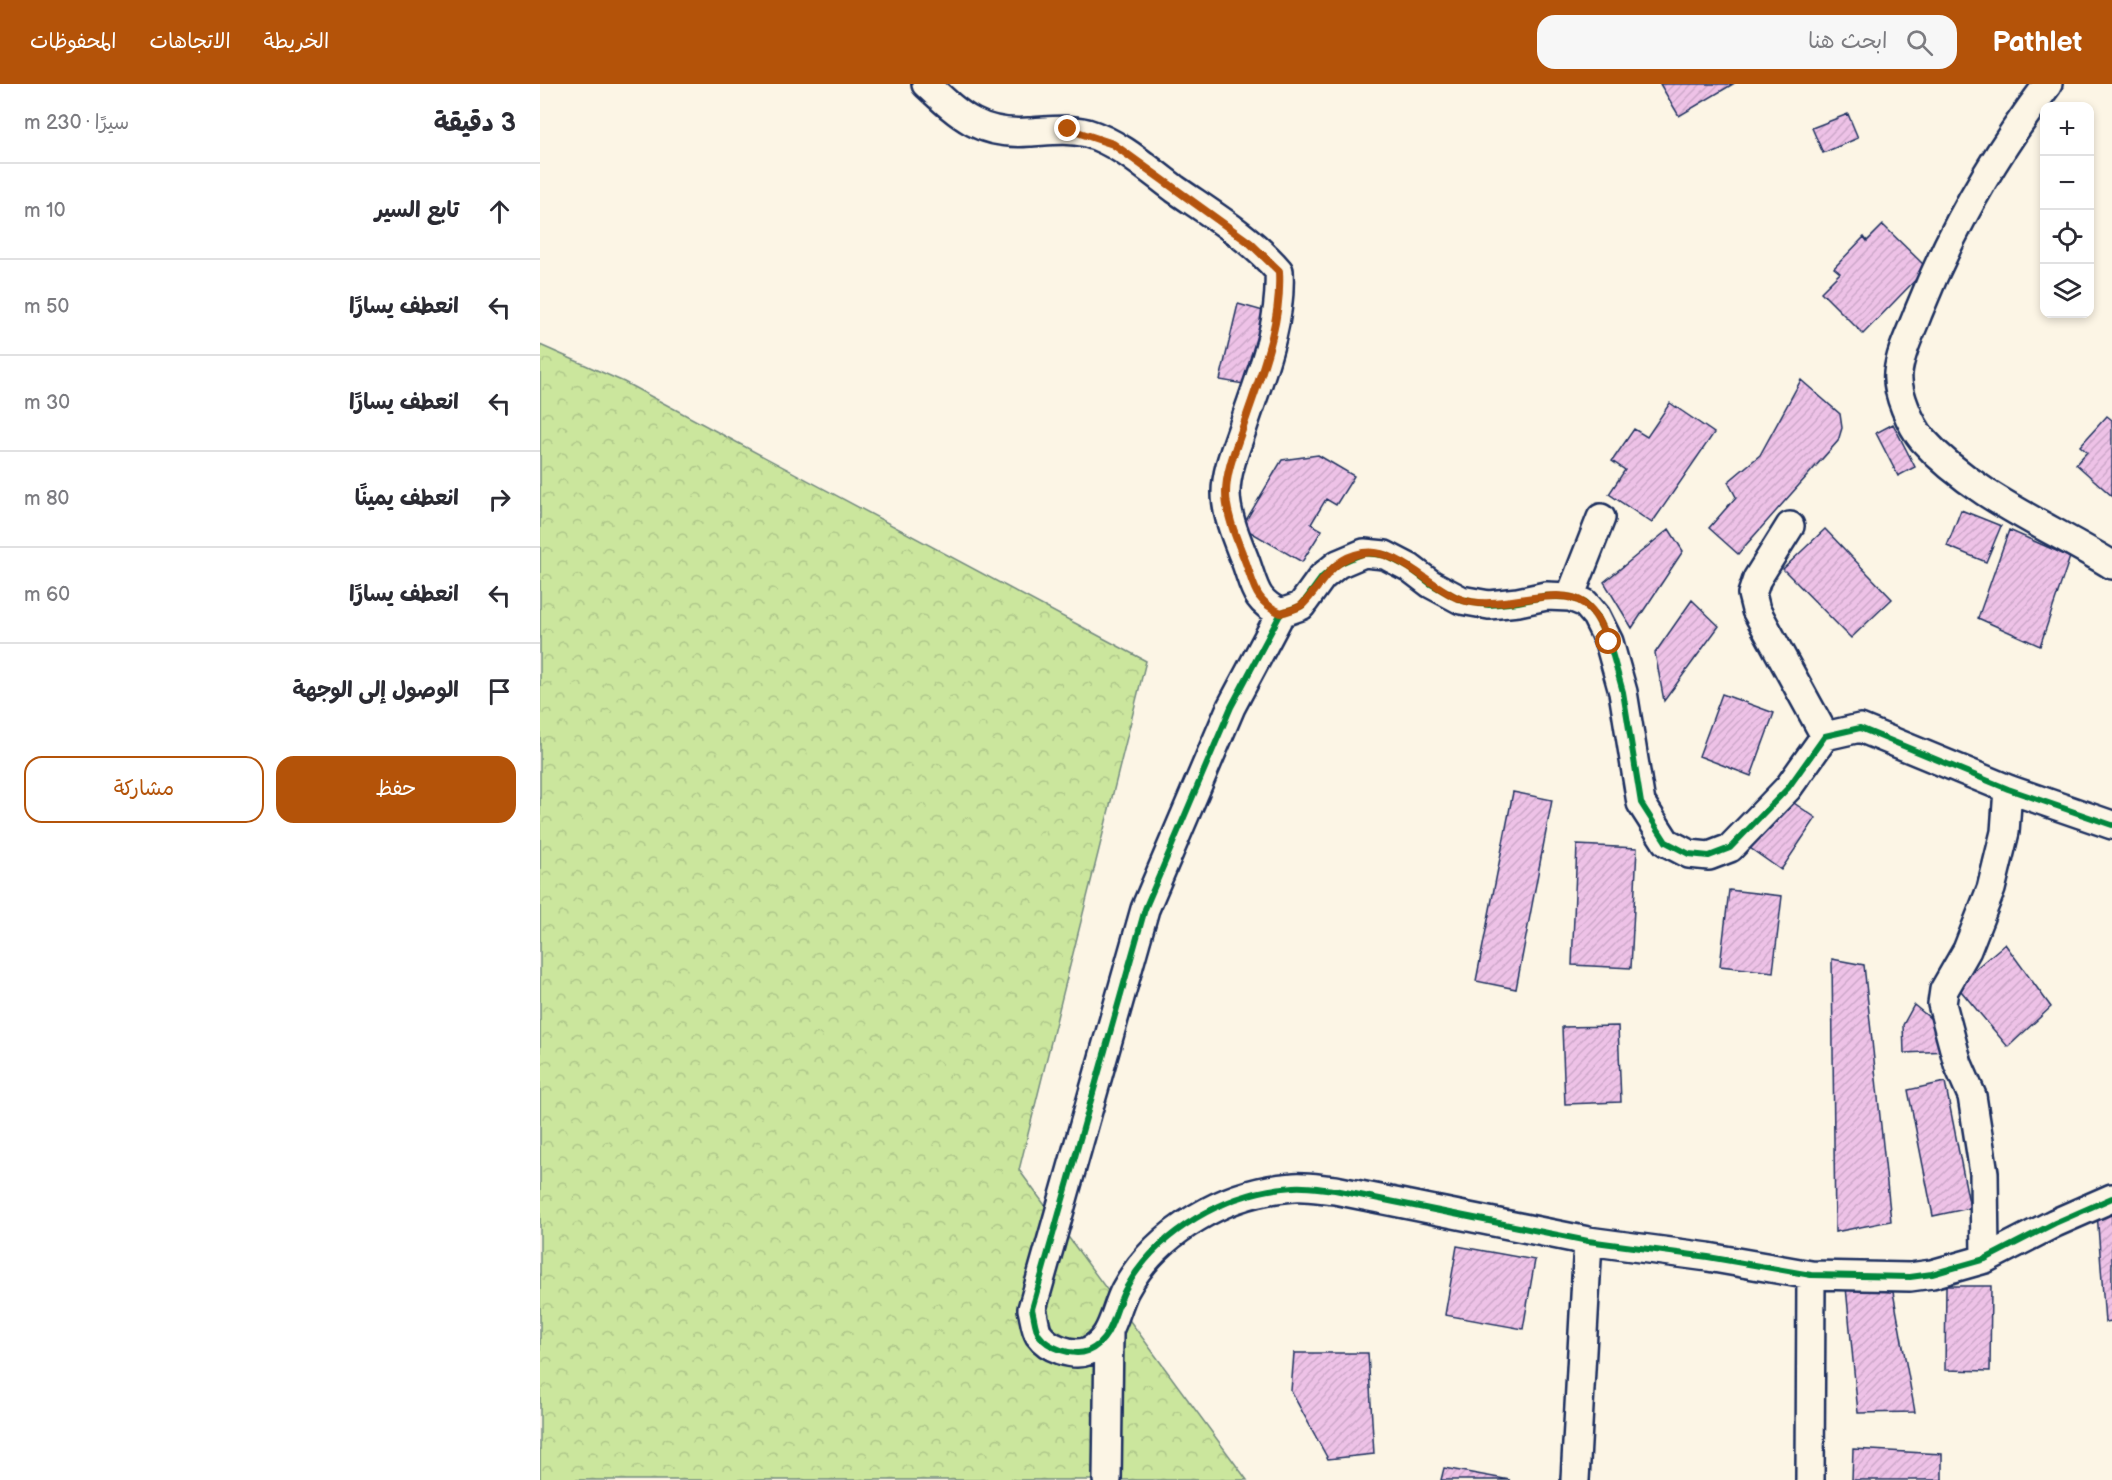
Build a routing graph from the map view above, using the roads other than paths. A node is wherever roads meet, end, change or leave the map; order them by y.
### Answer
1 (926, 84) edge
2 (2048, 84) edge
3 (1601, 518) dead end
4 (1790, 526) dead end
5 (2112, 565) edge
6 (1570, 597) junction
7 (1281, 613) junction
8 (1825, 736) junction
9 (2008, 789) junction
10 (2112, 825) edge
11 (2112, 1198) edge
12 (1588, 1241) junction
13 (1985, 1259) junction
14 (1811, 1275) junction
15 (1109, 1333) junction
16 (1107, 1480) edge
17 (1575, 1480) edge
18 (1810, 1480) edge

1 - 7 street
2 - 5 street
3 - 6 street
4 - 8 street
6 - 7 street
6 - 8 street
7 - 15 street
8 - 9 street
9 - 10 street
9 - 13 street
11 - 13 street
12 - 14 street
12 - 15 street
12 - 17 street
13 - 14 street
14 - 18 street
15 - 16 street

